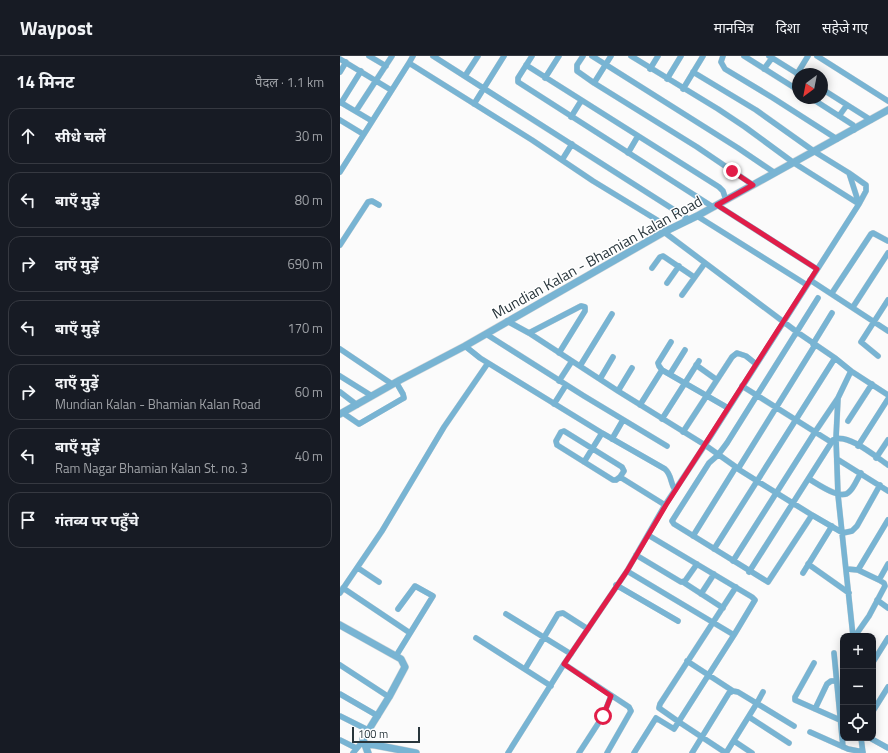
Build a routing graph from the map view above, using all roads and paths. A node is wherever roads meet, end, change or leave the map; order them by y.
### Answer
1 (369, 56) edge
2 (392, 56) edge
3 (413, 56) edge
4 (433, 56) edge
5 (478, 56) edge
6 (504, 56) edge
7 (532, 56) edge
8 (559, 56) edge
9 (583, 56) edge
10 (592, 56) edge
11 (611, 56) edge
12 (658, 56) edge
13 (681, 56) edge
14 (703, 56) edge
15 (723, 56) edge
16 (744, 56) edge
17 (808, 56) edge
18 (817, 56) edge
19 (633, 57) edge
20 (770, 57) edge
21 (340, 59) edge
22 (346, 62) junction
23 (408, 63) junction
24 (526, 65) junction
25 (606, 65) junction
26 (386, 66) junction
27 (801, 68) edge
28 (650, 69) junction
29 (764, 69) junction
30 (792, 70) edge
31 (361, 71) junction
32 (340, 72) edge
33 (693, 72) junction
34 (465, 76) junction
35 (545, 78) junction
36 (667, 79) junction
37 (376, 80) junction
38 (594, 83) junction
39 (792, 86) edge
40 (484, 88) junction
41 (683, 89) junction
42 (391, 90) junction
43 (828, 93) edge
44 (581, 101) junction
45 (888, 101) edge
46 (341, 102) edge
47 (474, 104) junction
48 (820, 104) edge
49 (846, 105) junction
50 (888, 110) edge
51 (356, 111) junction
52 (572, 116) junction
53 (839, 116) junction
54 (340, 120) edge
55 (871, 120) junction
56 (372, 121) junction
57 (854, 130) junction
58 (363, 134) junction
59 (638, 136) junction
60 (837, 139) junction
61 (572, 144) junction
62 (815, 152) junction
63 (628, 153) junction
64 (562, 160) junction
65 (794, 163) junction
66 (340, 172) edge
67 (775, 173) junction
68 (849, 173) junction
69 (753, 185) junction
70 (726, 200) junction
71 (859, 204) junction
72 (379, 205) dead end
73 (715, 206) junction
74 (694, 218) junction
75 (665, 232) junction
76 (888, 241) edge
77 (340, 245) edge
78 (888, 253) edge
79 (705, 263) junction
80 (679, 266) junction
81 (652, 268) dead end
82 (817, 269) junction
83 (694, 277) junction
84 (810, 280) junction
85 (667, 282) dead end
86 (807, 285) junction
87 (832, 293) junction
88 (682, 295) dead end
89 (818, 298) dead end
90 (888, 300) edge
91 (853, 307) junction
92 (832, 313) dead end
93 (612, 314) dead end
94 (507, 321) junction
95 (874, 321) junction
96 (784, 322) junction
97 (888, 331) edge
98 (796, 332) junction
99 (529, 333) junction
100 (486, 334) junction
101 (671, 342) dead end
102 (814, 344) junction
103 (465, 346) junction
104 (340, 349) edge
105 (685, 350) dead end
106 (559, 353) junction
107 (878, 356) dead end
108 (613, 357) dead end
109 (835, 358) junction
110 (572, 361) junction
111 (488, 362) junction
112 (756, 364) junction
113 (580, 366) junction
114 (632, 368) dead end
115 (662, 370) junction
116 (851, 371) junction
117 (670, 374) junction
118 (340, 376) edge
119 (600, 379) junction
120 (717, 380) junction
121 (559, 381) junction
122 (394, 383) junction
123 (685, 383) junction
124 (872, 384) junction
125 (566, 385) junction
126 (742, 386) junction
127 (618, 391) junction
128 (340, 392) edge
129 (757, 395) junction
130 (888, 395) edge
131 (372, 396) junction
132 (706, 396) junction
133 (838, 398) junction
134 (888, 399) edge
135 (554, 404) junction
136 (357, 405) junction
137 (640, 405) junction
138 (728, 408) junction
139 (777, 408) junction
140 (342, 413) edge
141 (662, 418) junction
142 (623, 420) junction
143 (796, 420) junction
144 (848, 421) dead end
145 (683, 432) junction
146 (814, 432) junction
147 (602, 433) junction
148 (612, 439) junction
149 (834, 440) junction
150 (888, 440) edge
151 (704, 445) junction
152 (667, 446) dead end
153 (858, 446) junction
154 (592, 448) junction
155 (718, 455) junction
156 (876, 458) junction
157 (837, 459) junction
158 (584, 462) junction
159 (888, 465) edge
160 (737, 468) junction
161 (861, 473) junction
162 (620, 477) junction
163 (809, 479) junction
164 (757, 481) junction
165 (880, 486) junction
166 (675, 490) junction
167 (888, 491) edge
168 (777, 492) junction
169 (838, 495) junction
170 (793, 503) junction
171 (666, 505) junction
172 (812, 514) junction
173 (888, 520) edge
174 (832, 526) junction
175 (843, 533) junction
176 (648, 535) junction
177 (693, 536) junction
178 (714, 550) junction
179 (636, 555) junction
180 (733, 561) junction
181 (697, 564) junction
182 (808, 564) junction
183 (888, 564) edge
184 (358, 568) junction
185 (847, 569) junction
186 (858, 570) junction
187 (627, 571) junction
188 (749, 572) junction
189 (803, 573) dead end
190 (714, 574) junction
191 (879, 580) junction
192 (379, 582) dead end
193 (683, 582) junction
194 (616, 585) junction
195 (736, 587) junction
196 (342, 591) edge
197 (849, 593) junction
198 (701, 594) junction
199 (878, 600) junction
200 (722, 608) junction
201 (888, 608) edge
202 (398, 609) dead end
203 (506, 614) dead end
204 (678, 621) dead end
205 (713, 622) junction
206 (341, 628) edge
207 (588, 629) junction
208 (410, 633) junction
209 (854, 633) edge
210 (856, 633) edge
211 (734, 635) junction
212 (544, 637) junction
213 (476, 638) dead end
214 (888, 638) edge
215 (834, 653) dead end
216 (571, 654) junction
217 (396, 656) junction
218 (876, 657) edge
219 (687, 661) junction
220 (814, 663) dead end
221 (564, 664) junction
222 (340, 665) edge
223 (525, 669) junction
224 (709, 675) junction
225 (836, 681) junction
226 (551, 686) junction
227 (888, 687) edge
228 (733, 691) junction
229 (763, 692) dead end
230 (340, 694) edge
231 (611, 696) junction
232 (389, 697) junction
233 (757, 703) junction
234 (876, 706) edge
235 (815, 709) junction
236 (340, 716) edge
237 (378, 716) junction
238 (749, 717) junction
239 (840, 720) joint
240 (678, 722) junction
241 (794, 726) dead end
242 (368, 730) junction
243 (810, 732) dead end
244 (702, 737) junction
245 (340, 740) edge
246 (734, 741) junction
247 (842, 741) edge
248 (861, 741) edge
249 (875, 741) edge
250 (364, 743) junction
251 (790, 743) dead end
252 (843, 747) junction
253 (888, 748) edge
254 (355, 750) edge
255 (368, 753) edge
256 (416, 753) edge
257 (508, 753) edge
258 (579, 753) edge
259 (607, 753) edge
260 (634, 753) edge
261 (692, 753) edge
262 (726, 753) edge
263 (752, 753) edge
264 (863, 753) edge

1 - 26 street
2 - 26 street
3 - 23 street
4 - 34 street
5 - 34 street
6 - 40 street
7 - 24 street
8 - 35 street
9 - 38 street
10 - 25 street
11 - 25 street
12 - 28 street
13 - 36 street
14 - 33 street
15 - 60 street
16 - 29 street
17 - 27 street
18 - 45 street
19 - 28 street
20 - 29 street
20 - 30 street
21 - 22 street
22 - 31 street
22 - 32 street
23 - 42 street
23 - 47 street
24 - 35 street
24 - 52 street
25 - 38 street
25 - 67 street
26 - 37 street
28 - 36 street
29 - 39 street
31 - 37 street
31 - 46 street
33 - 41 street
33 - 62 street
34 - 40 street
35 - 44 street
36 - 41 street
37 - 42 street
37 - 51 street
38 - 69 street
40 - 47 street
40 - 61 street
41 - 65 street
42 - 56 street
43 - 49 street
44 - 52 street
44 - 59 street
46 - 51 street
47 - 64 street
48 - 53 street
49 - 53 street
49 - 55 street
50 - 55 street, Mundian Kalan - Bhamian Kalan Road
51 - 56 street
52 - 63 street
53 - 57 street
54 - 58 street
55 - 57 street, Mundian Kalan - Bhamian Kalan Road
56 - 58 street
57 - 60 street, Mundian Kalan - Bhamian Kalan Road
58 - 66 street
59 - 63 street
59 - 70 street
60 - 62 street, Mundian Kalan - Bhamian Kalan Road
61 - 64 street
61 - 74 street
62 - 65 street, Mundian Kalan - Bhamian Kalan Road
62 - 68 street
63 - 73 street
64 - 75 street
65 - 67 street, Mundian Kalan - Bhamian Kalan Road
65 - 71 street
67 - 69 street, Mundian Kalan - Bhamian Kalan Road
68 - 71 street
68 - 71 street
69 - 70 street, Mundian Kalan - Bhamian Kalan Road
70 - 73 street, Mundian Kalan - Bhamian Kalan Road
71 - 82 street
72 - 77 street
73 - 74 street, Mundian Kalan - Bhamian Kalan Road
73 - 82 street
74 - 75 street, Mundian Kalan - Bhamian Kalan Road
74 - 86 street
75 - 79 street
75 - 94 street, Mundian Kalan - Bhamian Kalan Road
76 - 87 street
78 - 91 street
79 - 83 street
79 - 96 street
80 - 81 street
80 - 83 street
80 - 85 street
82 - 84 street
83 - 88 street
84 - 86 street
84 - 87 street
86 - 96 street
87 - 91 street
89 - 98 street
90 - 95 street
91 - 95 street
92 - 102 street
93 - 113 street
94 - 99 street
94 - 100 street, Mundian Kalan - Bhamian Kalan Road
95 - 97 street
95 - 107 street
96 - 98 street
96 - 112 street
98 - 102 street
98 - 129 street
99 - 106 street
99 - 106 street
100 - 103 street, Mundian Kalan - Bhamian Kalan Road
100 - 121 street
101 - 115 street
102 - 109 street
102 - 139 street
103 - 111 street
103 - 122 street, Mundian Kalan - Bhamian Kalan Road
104 - 122 street
105 - 117 street
106 - 110 street
108 - 119 street
109 - 116 street
109 - 143 street
110 - 113 street
110 - 121 street
111 - 135 street
111 - 184 street
112 - 120 street
112 - 126 street
113 - 119 street
114 - 127 street
115 - 117 street
115 - 137 street
116 - 124 street
116 - 133 street
117 - 123 street
118 - 131 street
119 - 127 street
120 - 123 street
120 - 132 street
121 - 125 street
122 - 131 street, Mundian Kalan - Bhamian Kalan Road
122 - 140 street
123 - 132 street
123 - 141 street
124 - 130 street
124 - 144 street
125 - 135 street
125 - 142 street
126 - 129 street
126 - 138 street
127 - 137 street
128 - 136 street
129 - 139 street
129 - 155 street
131 - 136 street, Mundian Kalan - Bhamian Kalan Road
132 - 138 street
132 - 145 street
133 - 146 street
133 - 149 street
134 - 153 street
135 - 147 street
136 - 140 street, Mundian Kalan - Bhamian Kalan Road
137 - 141 street
138 - 151 street
139 - 143 street
139 - 160 street
141 - 145 street
142 - 148 street
142 - 152 street
143 - 146 street
143 - 164 street
145 - 151 street
146 - 149 street
146 - 168 street
147 - 148 street
147 - 154 street
148 - 166 street
149 - 153 street
149 - 157 street
149 - 163 street
150 - 156 street
151 - 155 street
151 - 166 street
153 - 156 street
154 - 158 street
154 - 158 street
154 - 162 street
155 - 160 street
155 - 177 street
156 - 159 street
157 - 161 street
157 - 169 street
158 - 162 street
160 - 164 street
160 - 177 street
161 - 165 street
161 - 169 street
162 - 171 street
163 - 169 street
163 - 170 street
164 - 168 street
164 - 178 street
165 - 167 street
165 - 175 street
166 - 171 street
168 - 170 street
168 - 180 street
169 - 175 street
170 - 172 street
170 - 188 street
171 - 176 street
172 - 174 street
172 - 188 street
173 - 186 street
174 - 175 street
174 - 182 street
175 - 185 street
176 - 179 street
176 - 181 street
177 - 178 street
178 - 180 street
179 - 187 street
179 - 193 street
180 - 188 street
181 - 190 street
181 - 193 street
182 - 189 street
182 - 197 street
183 - 191 street
184 - 192 street
184 - 196 street
185 - 186 street
185 - 197 street
186 - 191 street
187 - 194 street
187 - 205 street
190 - 195 street
190 - 198 street
191 - 199 street
193 - 198 street
194 - 204 street
194 - 207 street
195 - 200 street
195 - 211 street
196 - 208 street
197 - 209 street
198 - 200 street
199 - 201 street
199 - 210 street
200 - 205 street
202 - 208 street
203 - 212 street
205 - 211 street
205 - 219 street
206 - 217 street
207 - 212 street
207 - 216 street
208 - 217 street
211 - 224 street
212 - 216 street
212 - 223 street
213 - 223 street
214 - 218 street
215 - 225 street
216 - 221 street
217 - 232 street
219 - 224 street
219 - 240 street
220 - 235 street
221 - 226 street
221 - 231 street
222 - 232 street
223 - 226 street
224 - 228 street
224 - 240 street
225 - 235 street
225 - 239 street
226 - 257 street
227 - 234 street
228 - 233 street
228 - 244 street
229 - 233 street
230 - 237 street
231 - 258 street
231 - 259 street
232 - 237 street
233 - 238 street
233 - 241 street
235 - 239 street
236 - 242 street
237 - 242 street
238 - 246 street
238 - 251 street
240 - 244 street
240 - 260 street
242 - 250 street
243 - 252 street
244 - 261 street
244 - 262 street
245 - 254 street
246 - 262 street
246 - 263 street
247 - 252 street
248 - 264 street
249 - 253 street
250 - 254 street
250 - 255 street
250 - 256 street
252 - 264 street

